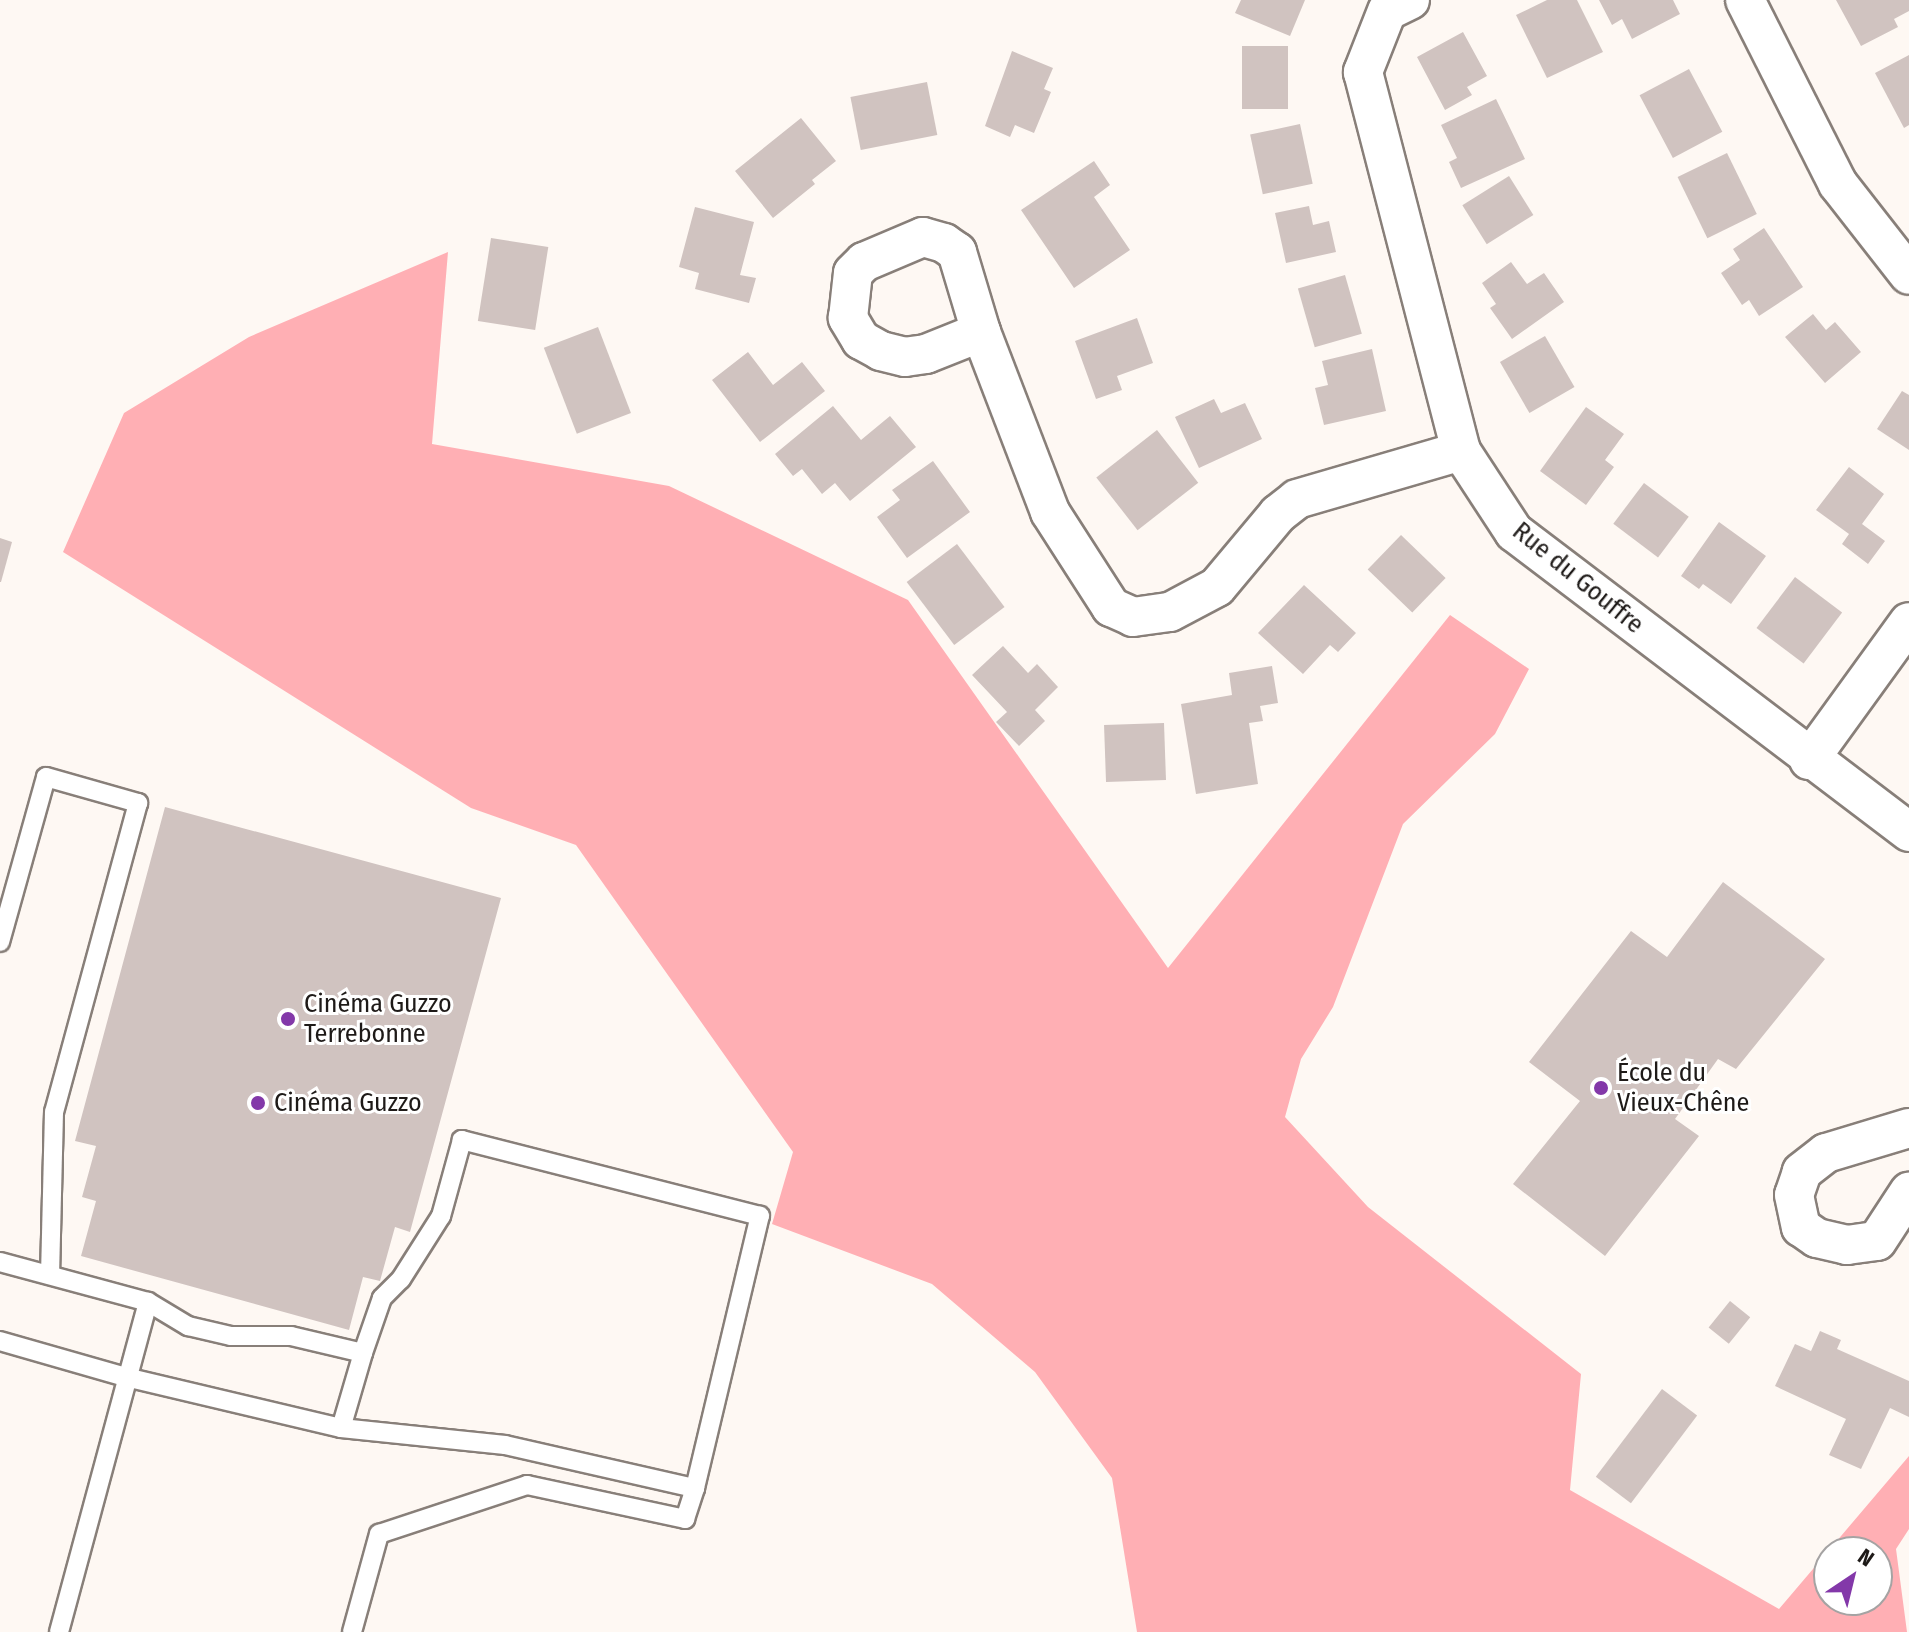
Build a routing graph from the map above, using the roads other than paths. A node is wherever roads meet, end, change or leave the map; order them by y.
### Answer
1 (1410, 0) edge
2 (1745, 0) edge
3 (1909, 275) edge
4 (981, 332) dead end
5 (1461, 451) junction
6 (1909, 622) edge
7 (1809, 760) junction
8 (1909, 832) edge
9 (0, 942) edge
10 (1909, 1128) edge
11 (1909, 1192) edge
12 (0, 1262) edge
13 (50, 1275) junction
14 (148, 1302) junction
15 (0, 1341) edge
16 (363, 1353) junction
17 (129, 1378) junction
18 (341, 1428) junction
19 (695, 1488) junction
20 (59, 1632) edge
21 (352, 1632) edge

1 - 5 street, Rue du Gouffre
2 - 3 street
4 - 5 street
5 - 7 street, Rue du Gouffre
6 - 7 street
7 - 8 street, Rue du Gouffre
9 - 13 lane
10 - 11 street
12 - 13 lane
13 - 14 lane
14 - 16 lane
14 - 17 lane
15 - 17 lane
16 - 18 lane
16 - 19 lane
17 - 18 lane
17 - 20 lane
18 - 19 lane
19 - 21 lane

